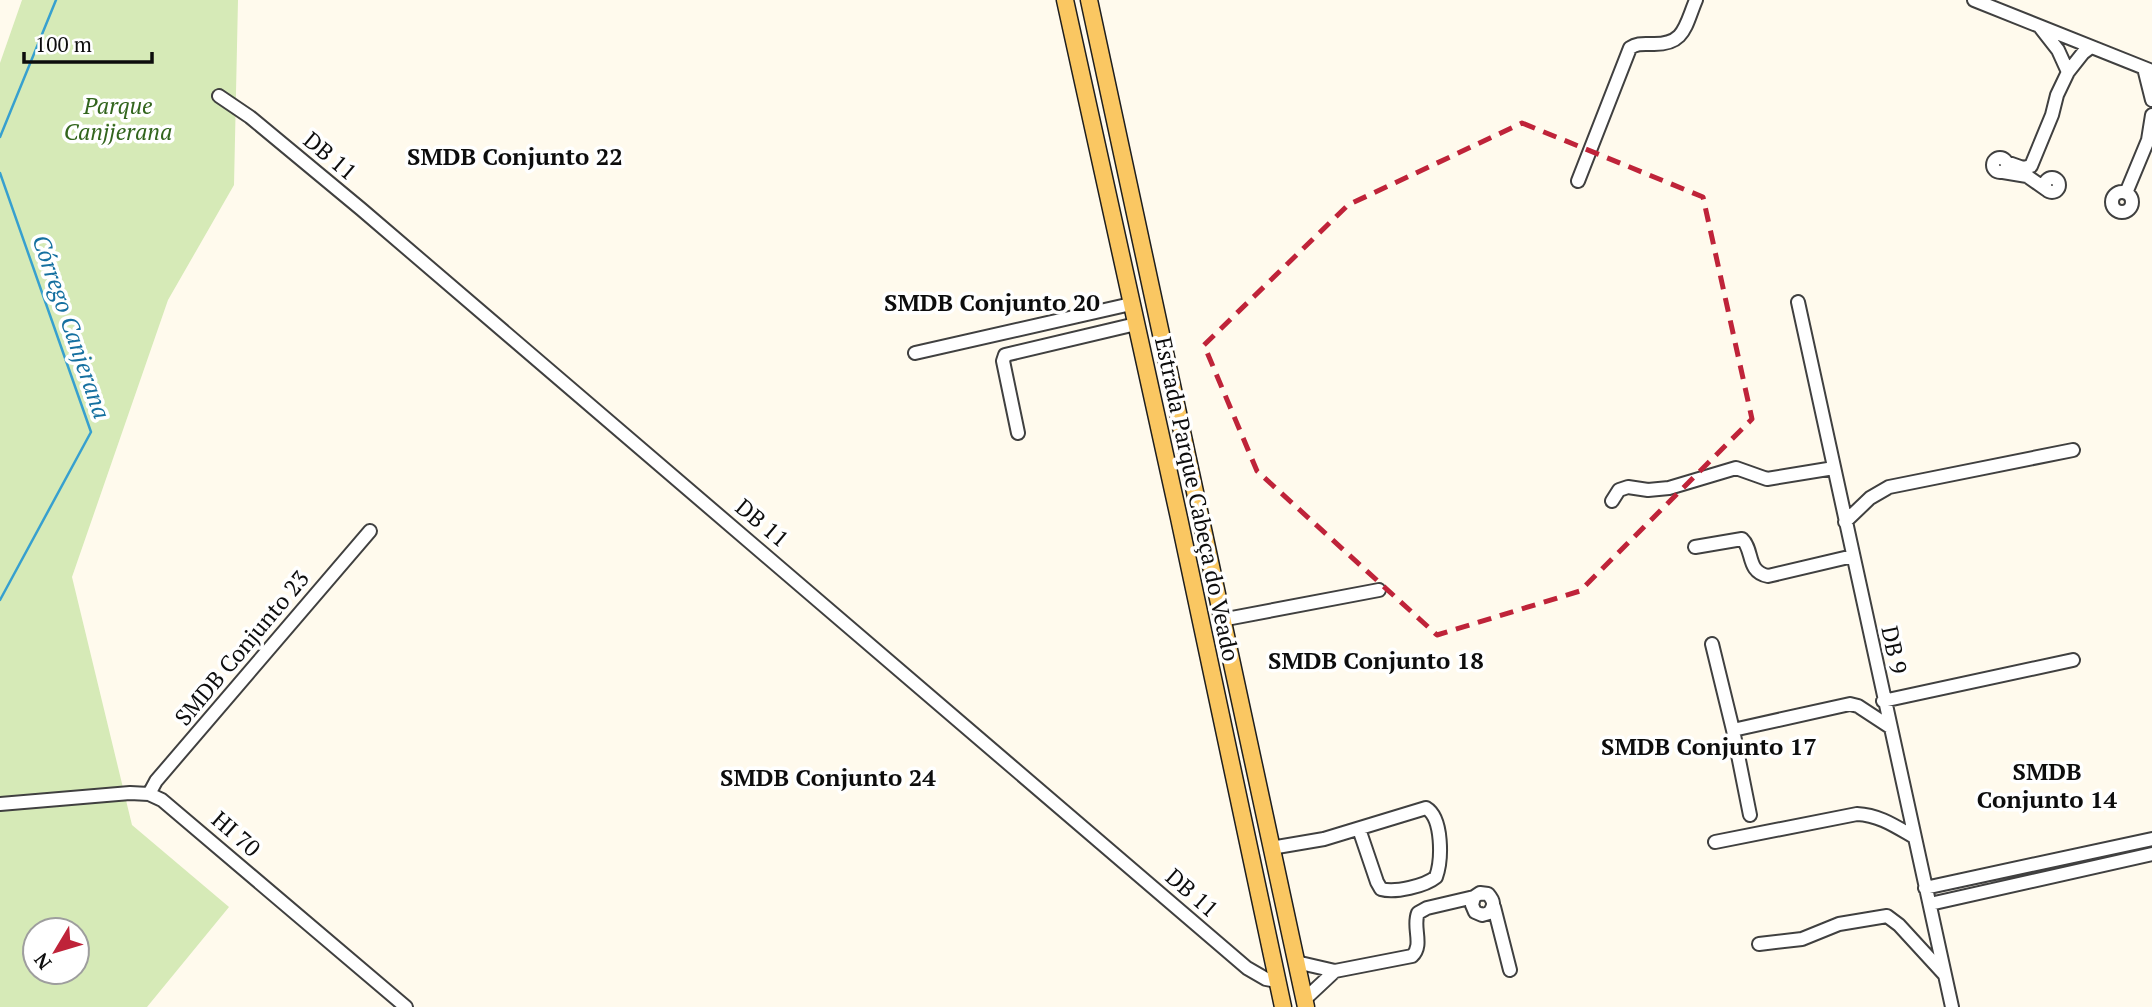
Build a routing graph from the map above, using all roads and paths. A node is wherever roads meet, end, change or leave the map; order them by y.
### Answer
1 (1065, 0) edge
2 (1089, 0) edge
3 (1696, 0) edge
4 (1974, 0) edge
5 (2040, 26) junction
6 (2091, 47) junction
7 (2148, 69) edge
8 (2068, 72) junction
9 (219, 96) dead end
10 (2152, 100) edge
11 (2152, 115) edge
12 (2031, 166) junction
13 (1578, 181) dead end
14 (2126, 193) dead end
15 (1798, 302) dead end
16 (1131, 304) junction
17 (1136, 324) junction
18 (915, 353) dead end
19 (1018, 433) dead end
20 (2073, 450) dead end
21 (1834, 468) junction
22 (1612, 501) dead end
23 (1845, 522) junction
24 (370, 531) dead end
25 (1695, 547) dead end
26 (1853, 556) junction
27 (1379, 590) dead end
28 (1221, 620) junction
29 (1712, 644) dead end
30 (2073, 660) dead end
31 (1883, 701) junction
32 (1890, 727) junction
33 (1732, 730) junction
34 (149, 794) junction
35 (0, 804) edge
36 (1750, 815) dead end
37 (1267, 826) junction
38 (1244, 829) junction
39 (1359, 829) junction
40 (1914, 837) junction
41 (2152, 839) edge
42 (1716, 842) dead end
43 (1271, 848) junction
44 (2152, 854) edge
45 (1926, 888) junction
46 (1930, 904) junction
47 (1759, 944) dead end
48 (1296, 962) junction
49 (1510, 970) dead end
50 (1335, 971) junction
51 (1945, 975) junction
52 (1277, 981) junction
53 (1305, 1004) edge
54 (406, 1007) edge
55 (1283, 1007) edge
56 (1952, 1007) edge

1 - 16 main road, Estrada Parque Cabeça do Veado
2 - 28 main road, Estrada Parque Cabeça do Veado
3 - 13 street
4 - 5 street
5 - 6 street
5 - 8 street
6 - 7 street
6 - 8 street
7 - 10 street
8 - 12 street
9 - 52 street, DB 11
11 - 14 street
12 - 12 street
15 - 21 street, DB 9
16 - 17 main road, Estrada Parque Cabeça do Veado
16 - 18 street
17 - 19 street
17 - 38 main road, Estrada Parque Cabeça do Veado
20 - 23 street
21 - 22 street
21 - 23 street, DB 9
23 - 26 street, DB 9
24 - 34 street, SMDB Conjunto 23
25 - 26 street
26 - 31 street, DB 9
27 - 28 street
28 - 37 main road, Estrada Parque Cabeça do Veado
29 - 33 street
30 - 31 street
31 - 32 street, DB 9
32 - 33 street
32 - 40 street, DB 9
33 - 36 street
34 - 35 street
34 - 54 street, HI 70
37 - 38 main road
37 - 43 main road, Estrada Parque Cabeça do Veado
38 - 52 main road, Estrada Parque Cabeça do Veado
39 - 39 street
39 - 43 street
40 - 42 street
40 - 45 street, DB 9
41 - 45 street
43 - 48 main road, Estrada Parque Cabeça do Veado
44 - 46 street
45 - 46 street, DB 9
46 - 51 street, DB 9
47 - 51 street
48 - 50 street
48 - 53 main road, Estrada Parque Cabeça do Veado
49 - 50 street
50 - 53 street
51 - 56 street, DB 9
52 - 55 main road, Estrada Parque Cabeça do Veado

